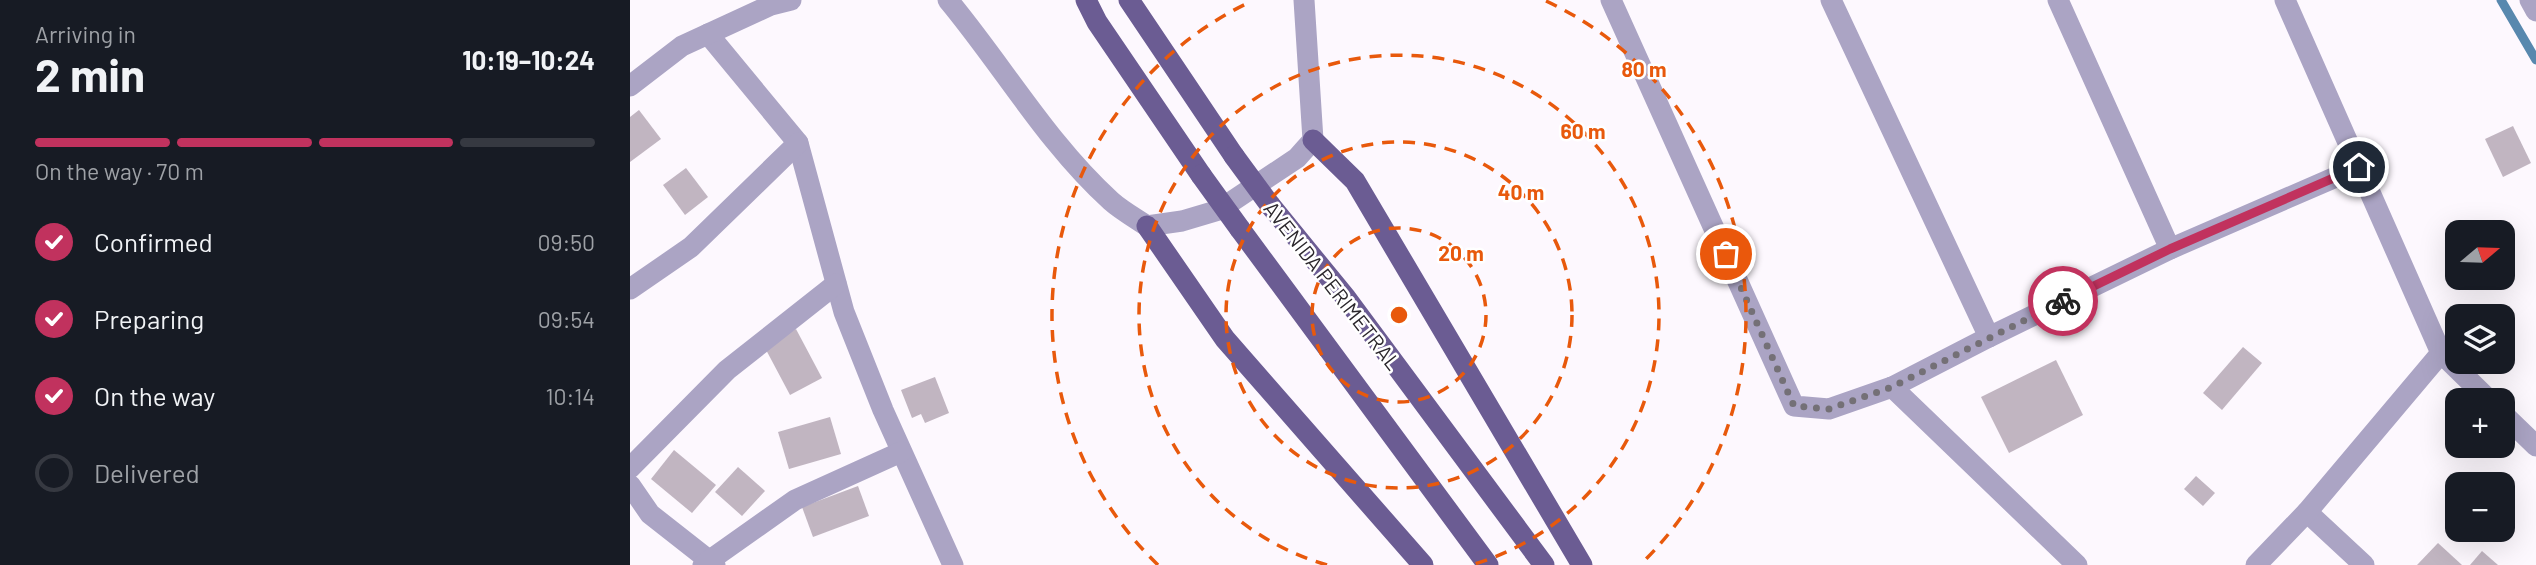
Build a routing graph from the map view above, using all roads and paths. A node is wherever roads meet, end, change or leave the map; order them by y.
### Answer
1 (791, 0) edge
2 (948, 0) edge
3 (1086, 0) edge
4 (1129, 0) edge
5 (1304, 0) edge
6 (1611, 0) edge
7 (1831, 0) edge
8 (2057, 0) edge
9 (2285, 0) edge
10 (2530, 0) edge
11 (2536, 10) edge
12 (708, 34) junction
13 (630, 86) edge
14 (1313, 140) junction
15 (798, 143) junction
16 (2359, 167) junction
17 (1147, 226) junction
18 (2170, 249) junction
19 (836, 284) junction
20 (630, 289) edge
21 (1989, 337) junction
22 (2441, 353) junction
23 (1892, 387) junction
24 (2477, 388) edge
25 (2515, 426) edge
26 (2536, 446) edge
27 (901, 452) junction
28 (630, 468) edge
29 (630, 485) edge
30 (2307, 512) junction
31 (709, 564) edge
32 (953, 565) edge
33 (1423, 565) edge
34 (1488, 565) edge
35 (1544, 565) edge
36 (1582, 565) edge
37 (2077, 565) edge
38 (2256, 565) edge
39 (2364, 565) edge

1 - 12 street
2 - 17 street
3 - 34 main road, AVENIDA PERIMETRAL, bridge
4 - 35 main road, AVENIDA PERIMETRAL, bridge
5 - 14 street
6 - 23 street
7 - 21 street
8 - 18 street
9 - 16 street
10 - 11 street
12 - 13 street
12 - 15 street
14 - 17 street
14 - 36 main road
15 - 19 street
15 - 20 street
16 - 18 street
16 - 22 street
17 - 33 main road
18 - 21 street
19 - 27 street
19 - 28 street
21 - 23 street
22 - 24 street
22 - 30 street
23 - 37 street
25 - 26 street
27 - 31 street
27 - 32 street
29 - 31 street
30 - 38 street
30 - 39 street

